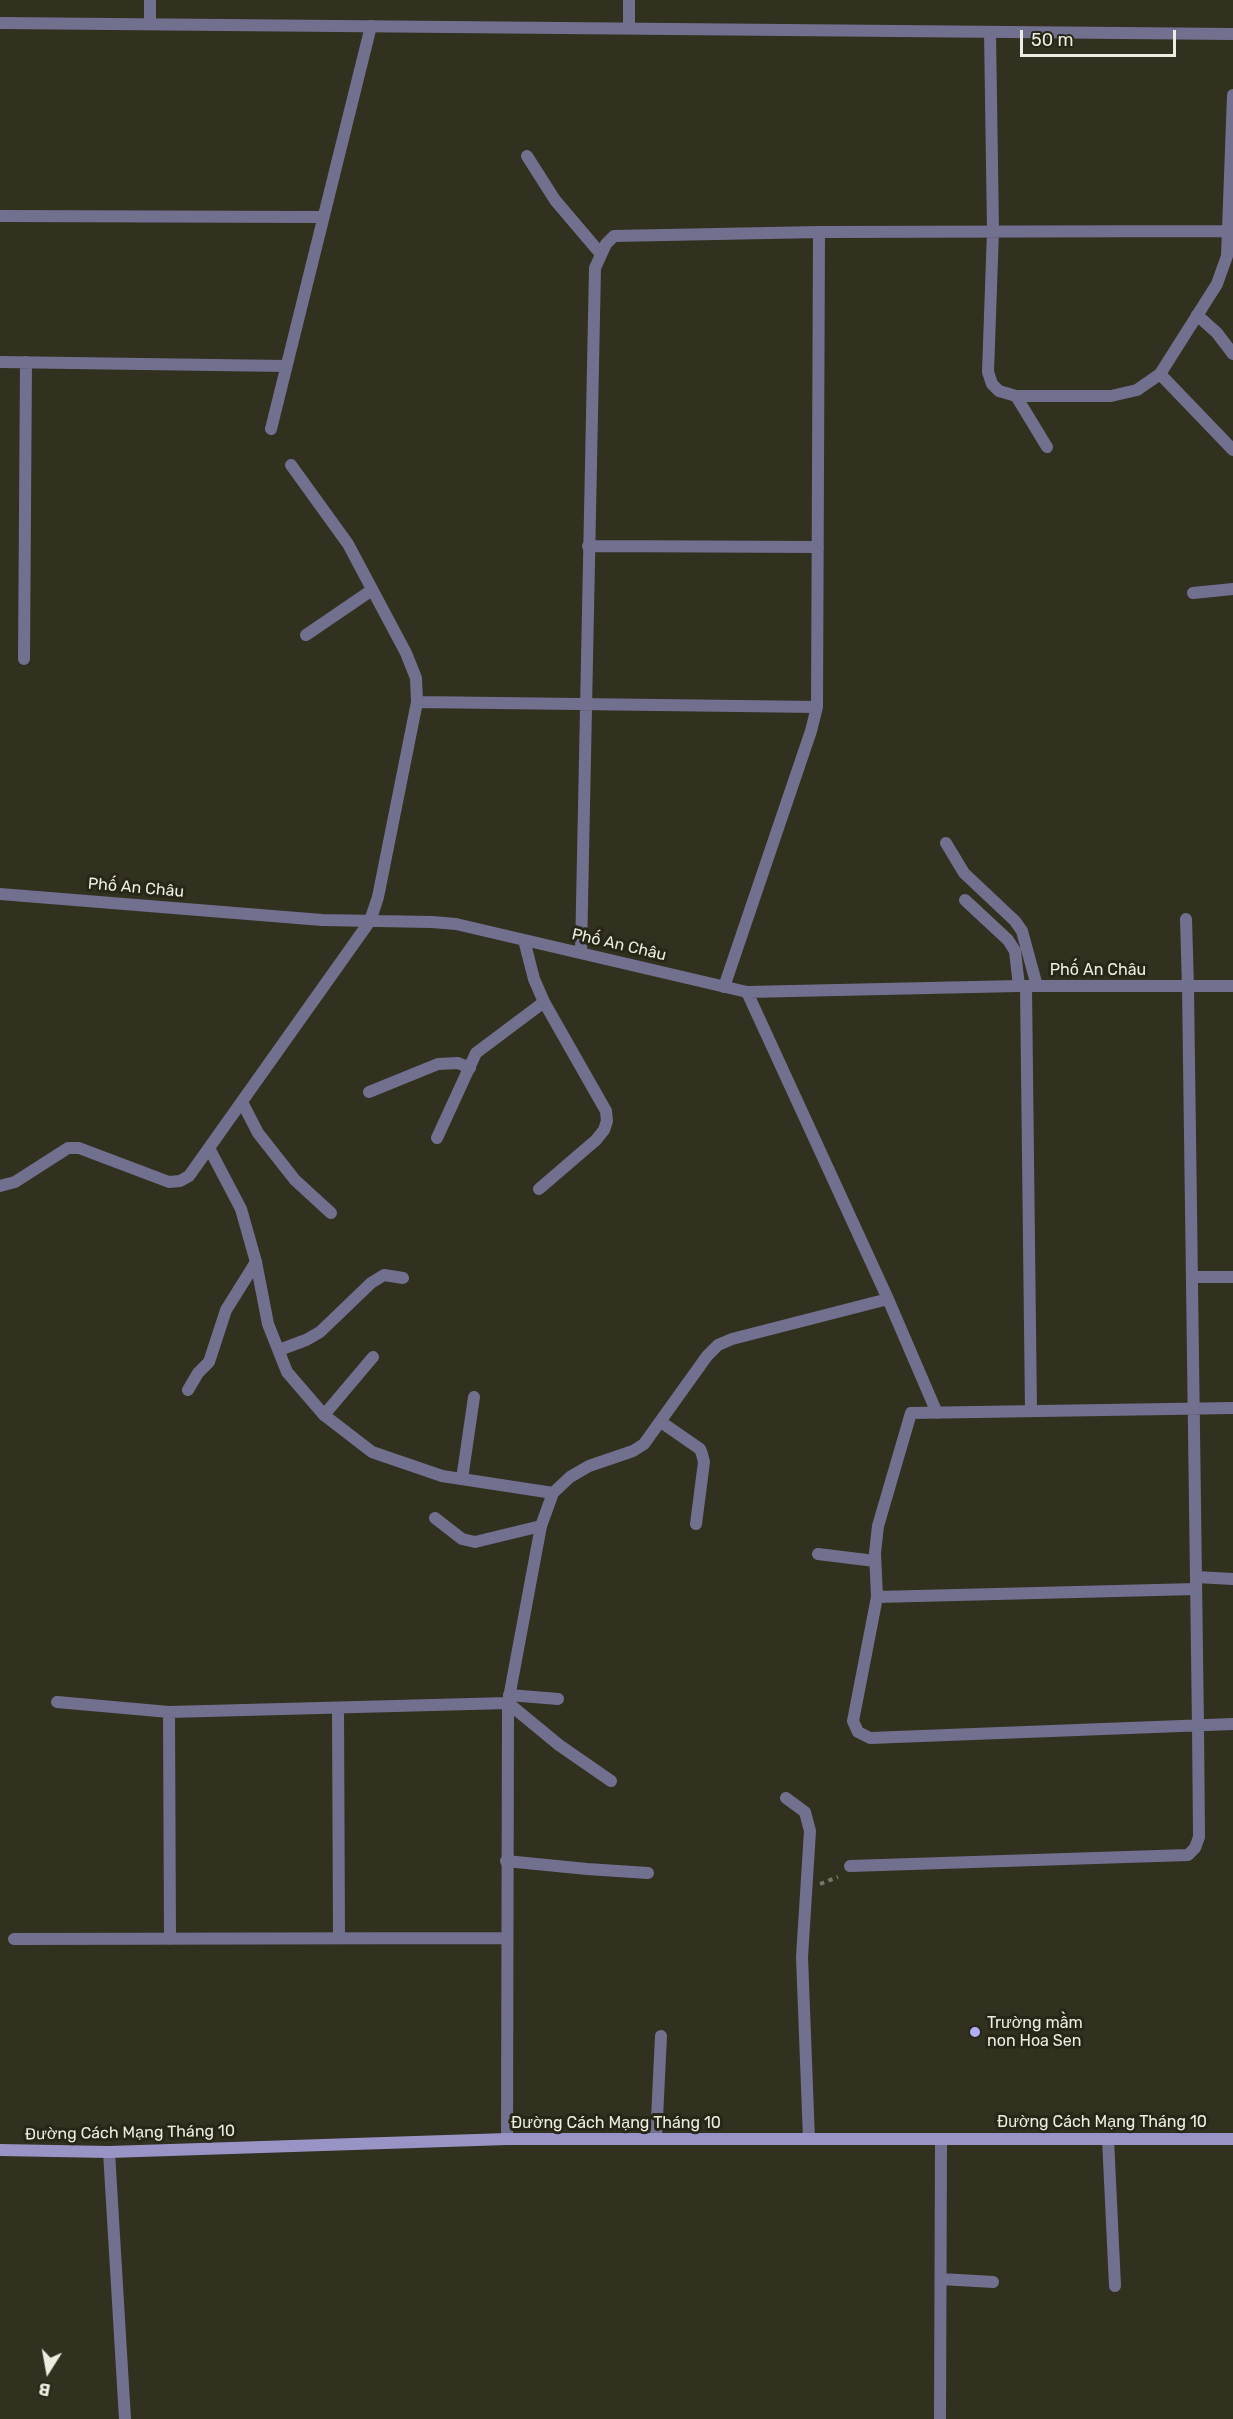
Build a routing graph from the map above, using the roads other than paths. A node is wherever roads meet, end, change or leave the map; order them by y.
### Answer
1 (150, 0) edge
2 (629, 0) edge
3 (0, 23) edge
4 (150, 24) junction
5 (371, 26) junction
6 (629, 28) junction
7 (990, 32) junction
8 (1233, 33) edge
9 (1233, 95) edge
10 (527, 156) dead end
11 (0, 216) edge
12 (323, 217) junction
13 (993, 231) junction
14 (1229, 231) junction
15 (819, 232) junction
16 (600, 254) junction
17 (1197, 315) junction
18 (1233, 354) edge
19 (0, 362) edge
20 (26, 362) junction
21 (286, 366) junction
22 (1160, 374) junction
23 (1016, 396) junction
24 (271, 429) dead end
25 (1047, 447) dead end
26 (1233, 450) edge
27 (291, 465) dead end
28 (588, 546) junction
29 (818, 548) junction
30 (1233, 589) edge
31 (372, 590) junction
32 (1193, 593) dead end
33 (306, 635) dead end
34 (24, 659) dead end
35 (417, 702) junction
36 (586, 703) junction
37 (817, 707) junction
38 (946, 843) dead end
39 (0, 894) edge
40 (965, 900) dead end
41 (1186, 919) dead end
42 (370, 921) junction
43 (524, 940) junction
44 (581, 953) junction
45 (1233, 986) edge
46 (724, 987) junction
47 (1027, 987) junction
48 (1188, 987) junction
49 (747, 992) junction
50 (544, 1002) junction
51 (470, 1068) junction
52 (369, 1092) dead end
53 (242, 1102) junction
54 (436, 1138) dead end
55 (209, 1148) junction
56 (0, 1186) edge
57 (540, 1189) dead end
58 (331, 1213) dead end
59 (256, 1263) junction
60 (1192, 1277) junction
61 (1233, 1277) edge
62 (403, 1278) dead end
63 (888, 1299) junction
64 (279, 1350) junction
65 (374, 1357) dead end
66 (188, 1390) dead end
67 (474, 1397) dead end
68 (1233, 1408) edge
69 (1194, 1409) junction
70 (1031, 1411) junction
71 (937, 1413) junction
72 (324, 1415) junction
73 (661, 1422) junction
74 (462, 1479) junction
75 (553, 1493) junction
76 (435, 1518) dead end
77 (696, 1524) dead end
78 (541, 1526) junction
79 (818, 1554) dead end
80 (875, 1561) junction
81 (1233, 1579) edge
82 (1196, 1583) junction
83 (877, 1597) junction
84 (508, 1699) junction
85 (558, 1699) dead end
86 (57, 1702) dead end
87 (338, 1708) junction
88 (169, 1712) junction
89 (1233, 1724) edge
90 (1198, 1725) junction
91 (611, 1781) dead end
92 (786, 1798) dead end
93 (506, 1861) junction
94 (850, 1866) road end
95 (648, 1873) dead end
96 (339, 1938) junction
97 (506, 1938) junction
98 (14, 1939) dead end
99 (170, 1939) junction
100 (661, 2036) dead end
101 (507, 2139) junction
102 (656, 2139) junction
103 (809, 2139) junction
104 (941, 2139) junction
105 (1108, 2139) junction
106 (1233, 2139) edge
107 (0, 2150) edge
108 (109, 2152) junction
109 (941, 2279) junction
110 (993, 2282) dead end
111 (1115, 2286) dead end
112 (125, 2419) edge
113 (940, 2419) edge

1 - 4 street
2 - 6 street
3 - 4 street
4 - 5 street
5 - 6 street
5 - 12 street
6 - 7 street
7 - 8 street
7 - 13 street
9 - 14 street
10 - 16 street
11 - 12 street
12 - 21 street
13 - 14 street
13 - 15 street
13 - 23 street
14 - 17 street
15 - 16 street
15 - 29 street
16 - 28 street
17 - 18 street
17 - 22 street
19 - 20 street
20 - 21 street
20 - 34 street
21 - 24 street
22 - 23 street
22 - 26 street
23 - 25 street
27 - 31 street
28 - 29 street
28 - 36 street
29 - 37 street
30 - 32 street
31 - 33 street
31 - 35 street
35 - 36 street
35 - 42 street
36 - 37 street
36 - 44 street
37 - 46 street
38 - 47 street
39 - 42 street, Phố An Châu
40 - 47 street
41 - 48 street
42 - 43 street, Phố An Châu
42 - 53 street
43 - 44 street, Phố An Châu
43 - 50 street
44 - 46 street, Phố An Châu
45 - 48 street, Phố An Châu
46 - 49 street, Phố An Châu
47 - 48 street, Phố An Châu
47 - 49 street, Phố An Châu
47 - 70 street
48 - 60 street
49 - 63 street
50 - 51 street
50 - 57 street
51 - 52 street
51 - 54 street
53 - 55 street
53 - 58 street
55 - 56 street
55 - 59 street
59 - 64 street
59 - 66 street
60 - 61 street
60 - 69 street
62 - 64 street
63 - 71 street
63 - 73 street
64 - 72 street
65 - 72 street
67 - 74 street
68 - 69 street
69 - 70 street
69 - 82 street
70 - 71 street
71 - 80 street
72 - 74 street
73 - 75 street
73 - 77 street
74 - 75 street
75 - 78 street
76 - 78 street
78 - 84 street
79 - 80 street
80 - 83 street
81 - 82 street
82 - 83 street
82 - 90 street
83 - 90 street
84 - 85 street
84 - 87 street
84 - 91 street
84 - 93 street
86 - 88 street
87 - 88 street
87 - 96 street
88 - 99 street
89 - 90 street
90 - 94 street
92 - 103 street
93 - 95 street
93 - 97 street
96 - 97 street
96 - 99 street
97 - 101 street
98 - 99 street
100 - 102 street
101 - 102 main road, Đường Cách Mạng Tháng 10
101 - 108 main road, Đường Cách Mạng Tháng 10
102 - 103 main road, Đường Cách Mạng Tháng 10
103 - 104 main road, Đường Cách Mạng Tháng 10
104 - 105 main road, Đường Cách Mạng Tháng 10
104 - 109 street
105 - 106 main road, Đường Cách Mạng Tháng 10
105 - 111 street
107 - 108 main road, Đường Cách Mạng Tháng 10
108 - 112 street
109 - 110 street
109 - 113 street

